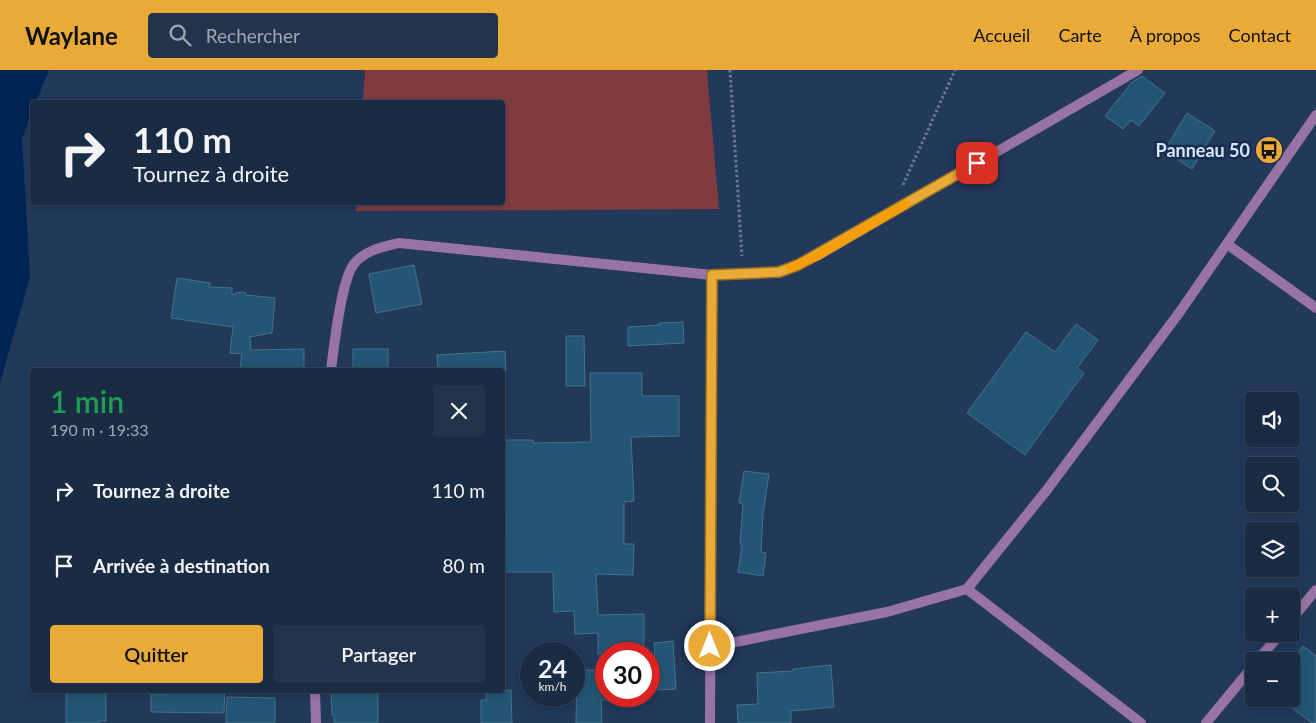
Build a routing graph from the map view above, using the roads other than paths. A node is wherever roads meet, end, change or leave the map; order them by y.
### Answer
1 (1138, 70) edge
2 (1316, 115) edge
3 (1227, 244) junction
4 (712, 275) junction
5 (1316, 308) edge
6 (330, 368) edge
7 (967, 589) junction
8 (1316, 590) edge
9 (1300, 609) edge
10 (1273, 642) edge
11 (710, 646) junction
12 (1265, 652) edge
13 (1245, 676) edge
14 (315, 693) edge
15 (316, 723) edge
16 (710, 723) edge
17 (1141, 723) edge
18 (1206, 723) edge

1 - 4 street
2 - 3 street
3 - 5 street
3 - 7 street
4 - 6 street
4 - 11 street
7 - 11 street
7 - 17 street
8 - 9 street
10 - 12 street
11 - 16 street
13 - 18 street
14 - 15 street

